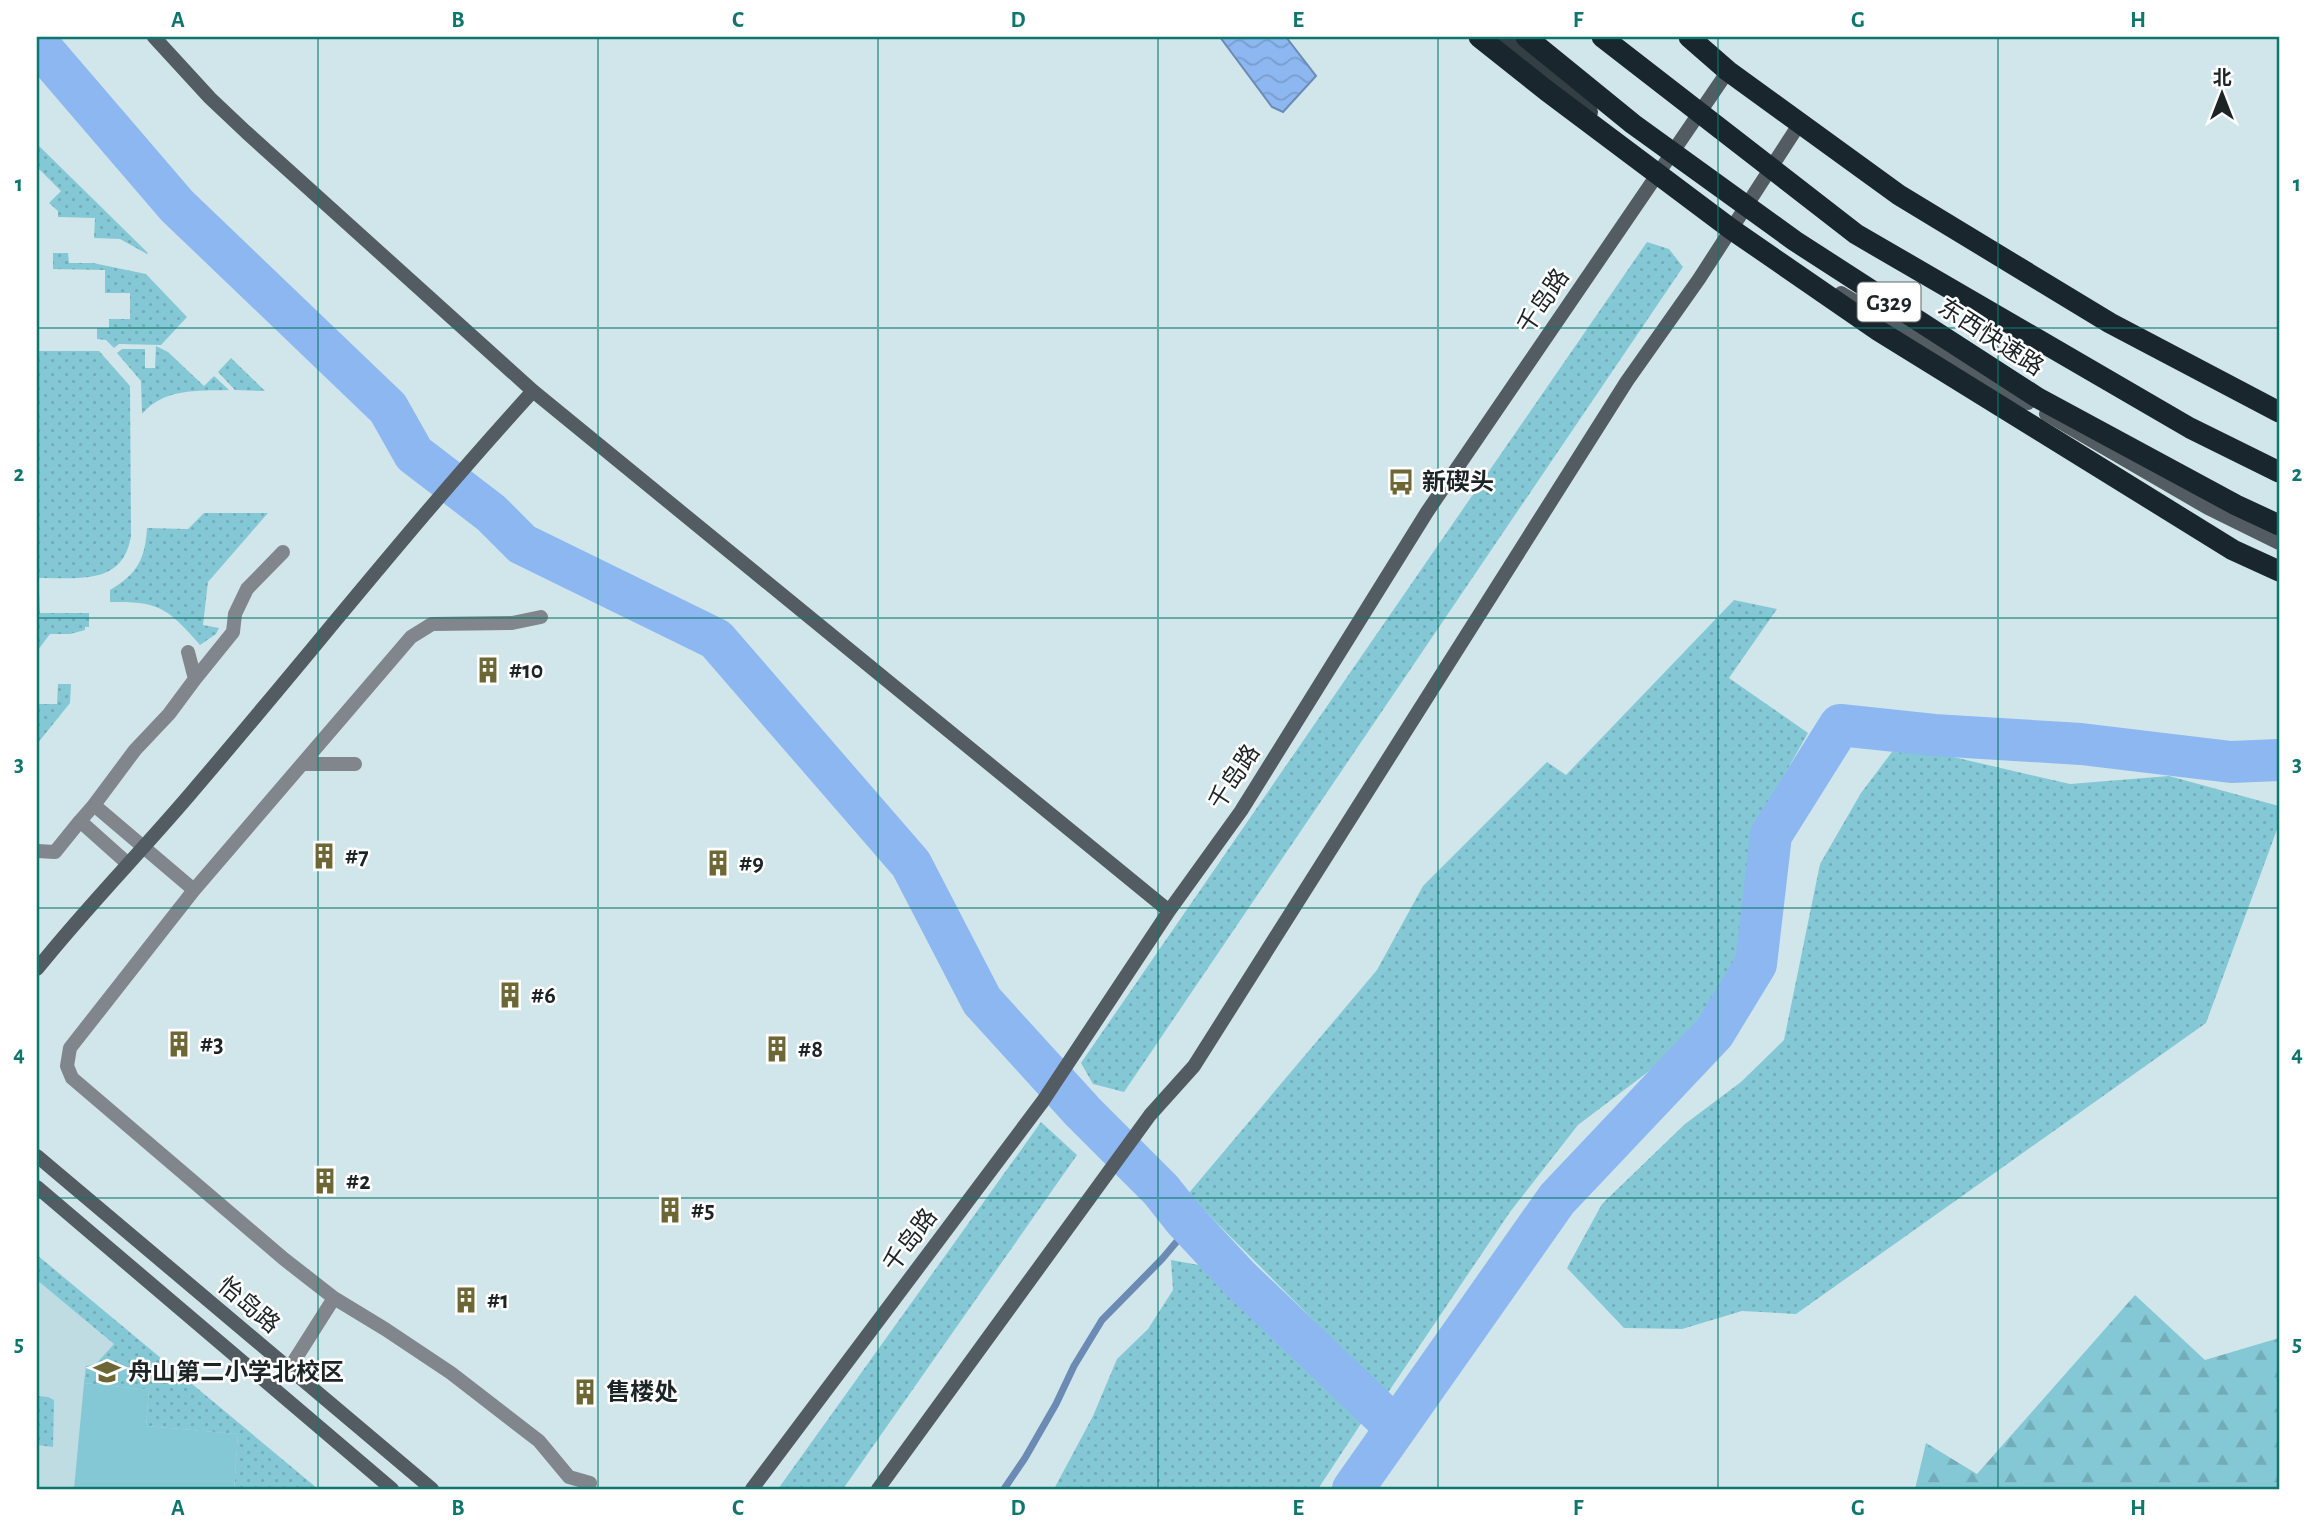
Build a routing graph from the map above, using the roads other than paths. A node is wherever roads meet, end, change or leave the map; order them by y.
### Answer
1 (155, 37) edge
2 (1479, 37) edge
3 (1505, 37) edge
4 (1526, 37) edge
5 (1602, 37) edge
6 (1678, 37) edge
7 (1689, 37) edge
8 (1728, 71) junction
9 (1800, 122) junction
10 (1658, 174) junction
11 (1731, 229) junction
12 (533, 391) junction
13 (2279, 412) edge
14 (2279, 472) edge
15 (2279, 525) edge
16 (2279, 543) edge
17 (283, 552) dead end
18 (2279, 571) edge
19 (541, 617) dead end
20 (188, 652) dead end
21 (195, 680) junction
22 (302, 764) junction
23 (355, 764) dead end
24 (94, 805) junction
25 (80, 821) junction
26 (142, 846) junction
27 (37, 851) edge
28 (127, 863) junction
29 (194, 890) junction
30 (1169, 911) junction
31 (37, 968) edge
32 (37, 1156) edge
33 (37, 1187) edge
34 (334, 1298) junction
35 (289, 1369) junction
36 (590, 1483) dead end
37 (391, 1489) edge
38 (432, 1489) edge
39 (752, 1489) edge
40 (878, 1489) edge

1 - 12 street
2 - 10 highway
3 - 10 main road
4 - 15 highway, 东西快速路 / G329, bridge
5 - 14 highway, 东西快速路 / G329, bridge
6 - 8 main road
7 - 8 highway
8 - 9 highway
8 - 10 street, 千岛路
9 - 11 street
9 - 13 highway
10 - 11 highway
10 - 30 street, 千岛路
11 - 16 street
11 - 18 highway
11 - 40 street
12 - 26 street
12 - 30 street
17 - 21 street
19 - 22 street
20 - 21 street
21 - 24 street
22 - 23 street
22 - 29 street
24 - 25 street
24 - 26 street
25 - 27 street
25 - 28 street
26 - 28 street
26 - 29 street
28 - 31 street
29 - 34 street
30 - 39 street, 千岛路
32 - 35 street, 怡岛路
33 - 37 street
34 - 35 street
34 - 36 street
35 - 38 street, 怡岛路

